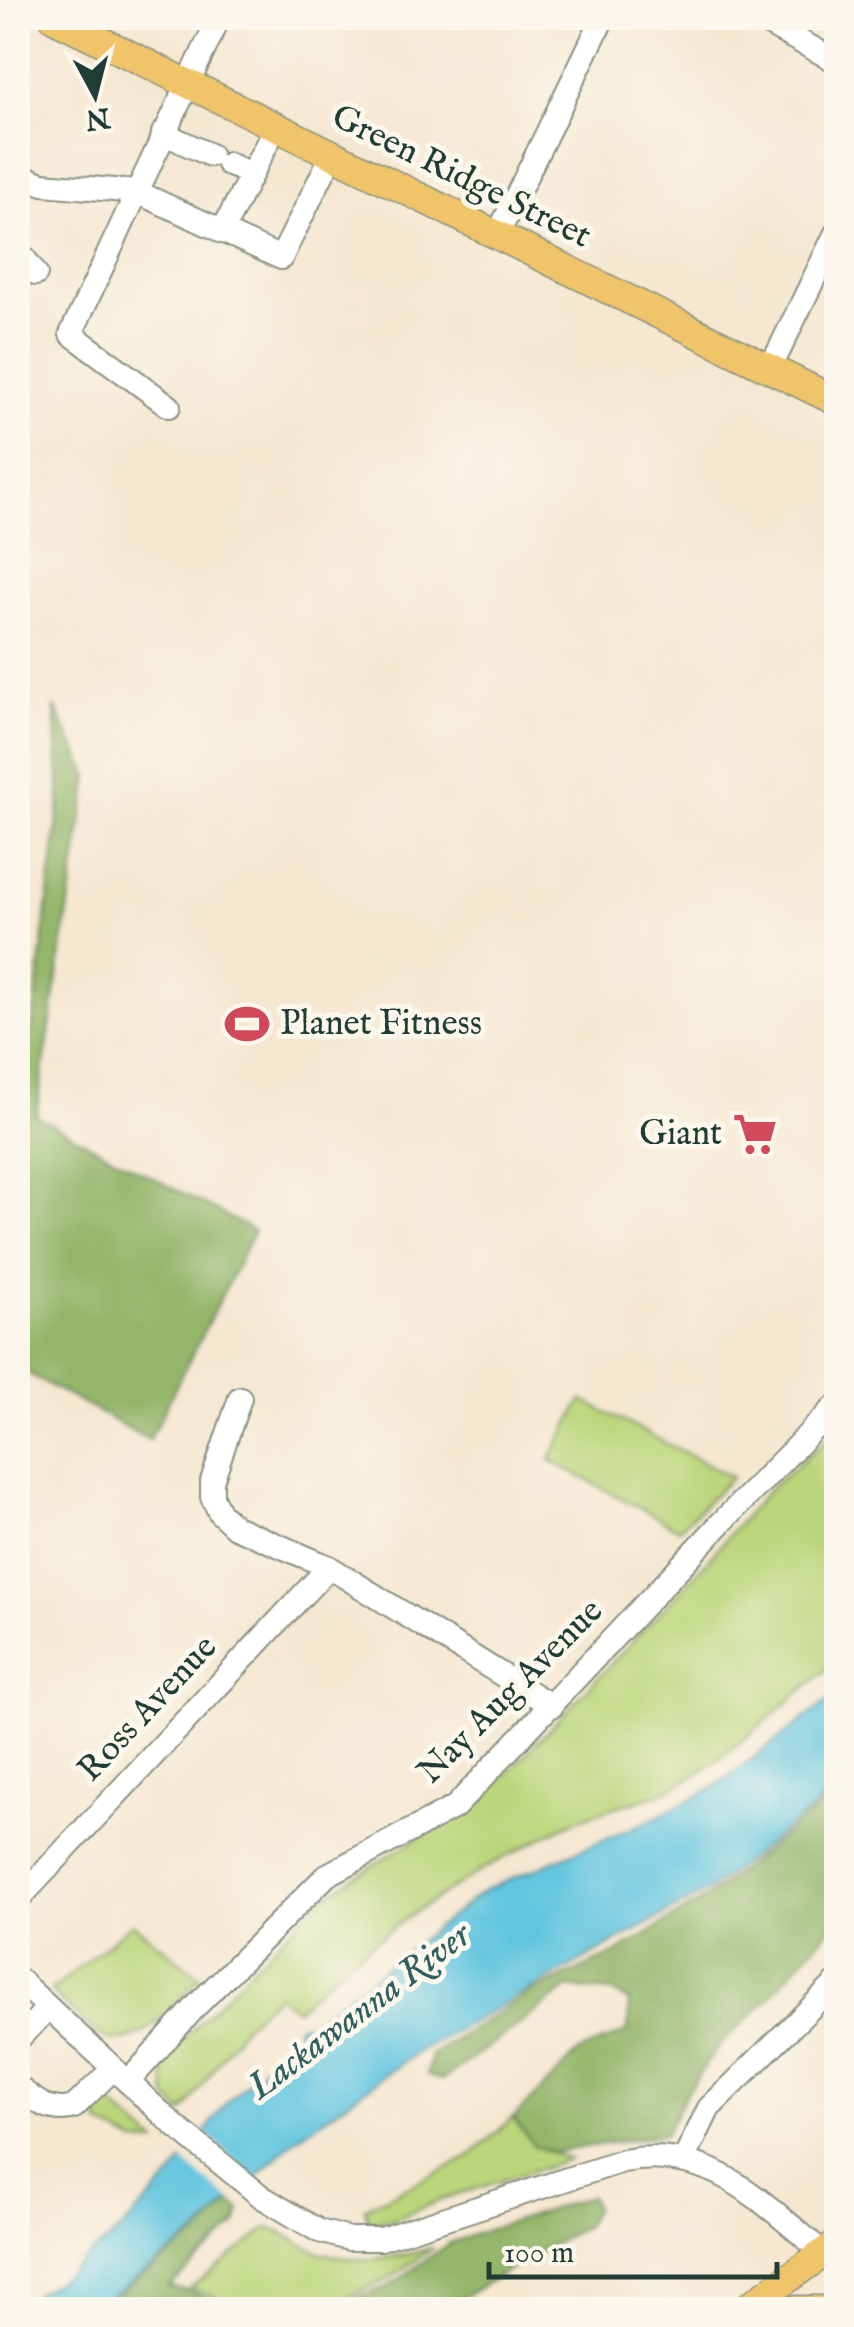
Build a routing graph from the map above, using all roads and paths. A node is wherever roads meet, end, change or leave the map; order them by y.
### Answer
1 (54, 18) edge
2 (219, 18) edge
3 (603, 18) edge
4 (757, 18) edge
5 (836, 61) edge
6 (186, 84) junction
7 (275, 128) junction
8 (164, 133) junction
9 (332, 155) junction
10 (251, 174) junction
11 (18, 175) edge
12 (137, 192) junction
13 (222, 232) junction
14 (836, 233) edge
15 (497, 236) junction
16 (18, 250) edge
17 (36, 274) dead end
18 (770, 369) junction
19 (836, 401) edge
20 (168, 406) dead end
21 (240, 1398) dead end
22 (836, 1406) edge
23 (329, 1566) junction
24 (552, 1706) junction
25 (18, 1900) edge
26 (18, 1978) edge
27 (836, 1983) edge
28 (48, 2008) junction
29 (18, 2040) edge
30 (120, 2076) junction
31 (18, 2087) edge
32 (684, 2160) junction
33 (833, 2254) edge
34 (744, 2310) edge
35 (793, 2310) edge
36 (830, 2310) edge

1 - 6 main road, Green Ridge Street
2 - 6 street
3 - 15 street
4 - 5 street
6 - 7 main road, Green Ridge Street
6 - 8 street
7 - 9 main road, Green Ridge Street
7 - 10 street
8 - 10 street
8 - 12 street
9 - 13 street
9 - 15 main road, Green Ridge Street
10 - 13 street
11 - 12 street
12 - 13 street
12 - 20 street
14 - 18 street
15 - 18 main road, Green Ridge Street
16 - 17 street
18 - 19 main road, Green Ridge Street
21 - 23 street
22 - 24 street, Nay Aug Avenue
23 - 24 street
23 - 25 street, Ross Avenue
24 - 30 street, Nay Aug Avenue
26 - 28 street
27 - 32 street
28 - 29 street
28 - 30 street
30 - 31 street, Nay Aug Avenue
30 - 32 street
32 - 33 street
33 - 34 main road
35 - 36 main road

